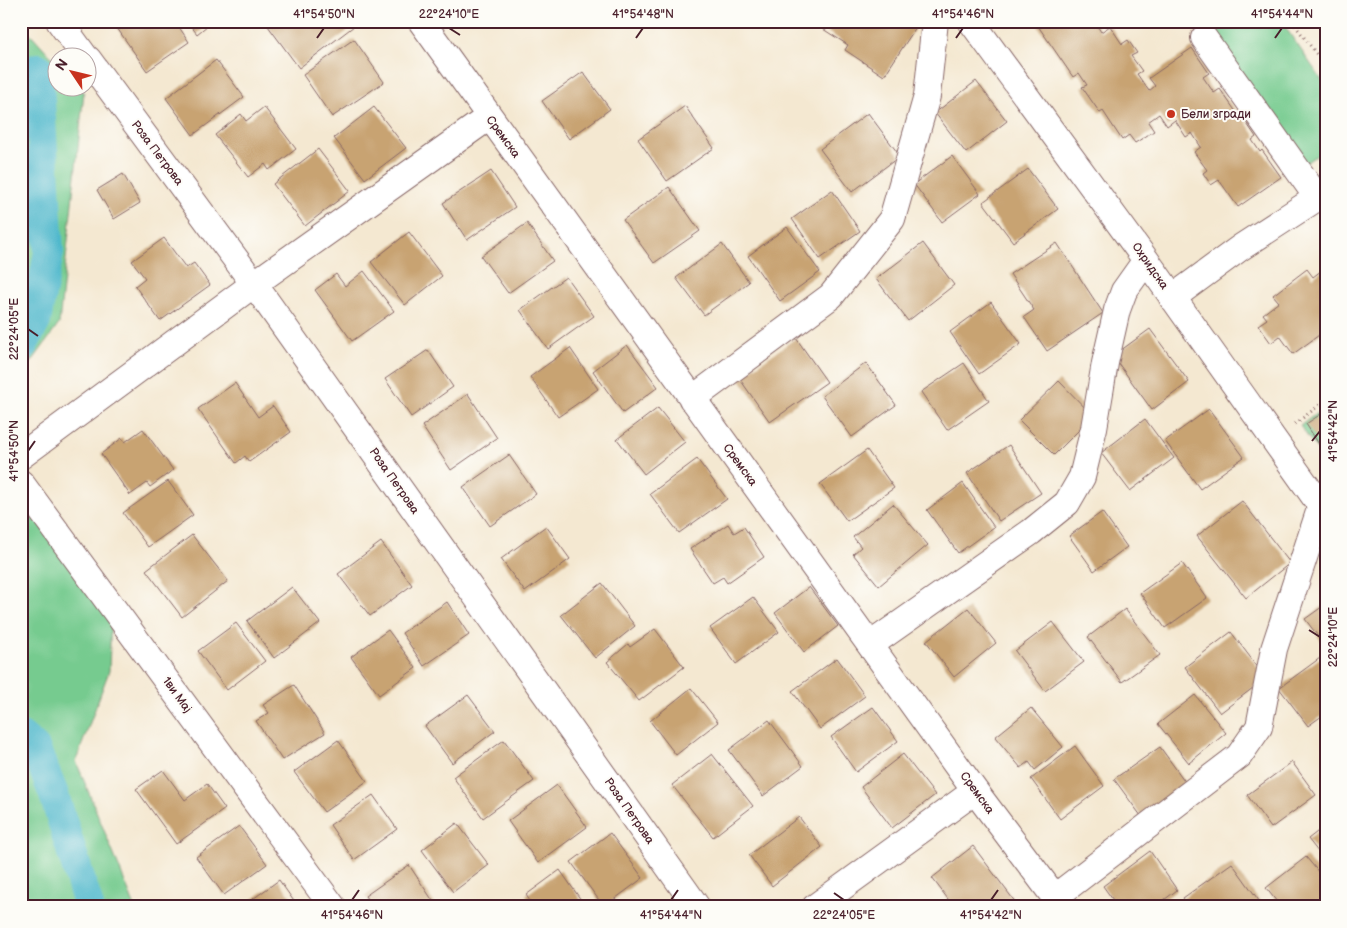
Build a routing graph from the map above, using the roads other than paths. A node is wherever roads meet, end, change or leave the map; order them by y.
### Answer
1 (59, 21) edge
2 (421, 21) edge
3 (935, 21) edge
4 (971, 21) edge
5 (1204, 38) dead end
6 (79, 48) edge
7 (98, 73) edge
8 (489, 117) junction
9 (1321, 195) edge
10 (1146, 260) junction
11 (254, 284) junction
12 (1172, 298) junction
13 (692, 399) junction
14 (21, 456) edge
15 (21, 483) edge
16 (1323, 510) edge
17 (870, 645) junction
18 (975, 791) junction
19 (1058, 902) edge
20 (334, 907) edge
21 (697, 907) edge
22 (816, 907) edge

1 - 6 street, Роза Петрова
2 - 8 street, Сремска
3 - 13 street
4 - 10 street, Охридска
5 - 9 street
7 - 11 street, Роза Петрова
8 - 11 street
8 - 13 street, Сремска
9 - 12 street
10 - 12 street, Охридска
10 - 17 street
11 - 14 street
11 - 21 street, Роза Петрова
12 - 16 street, Охридска
13 - 17 street, Сремска
15 - 20 street, 1ви Мај
16 - 19 street
17 - 18 street, Сремска
18 - 19 street, Сремска
18 - 22 street

